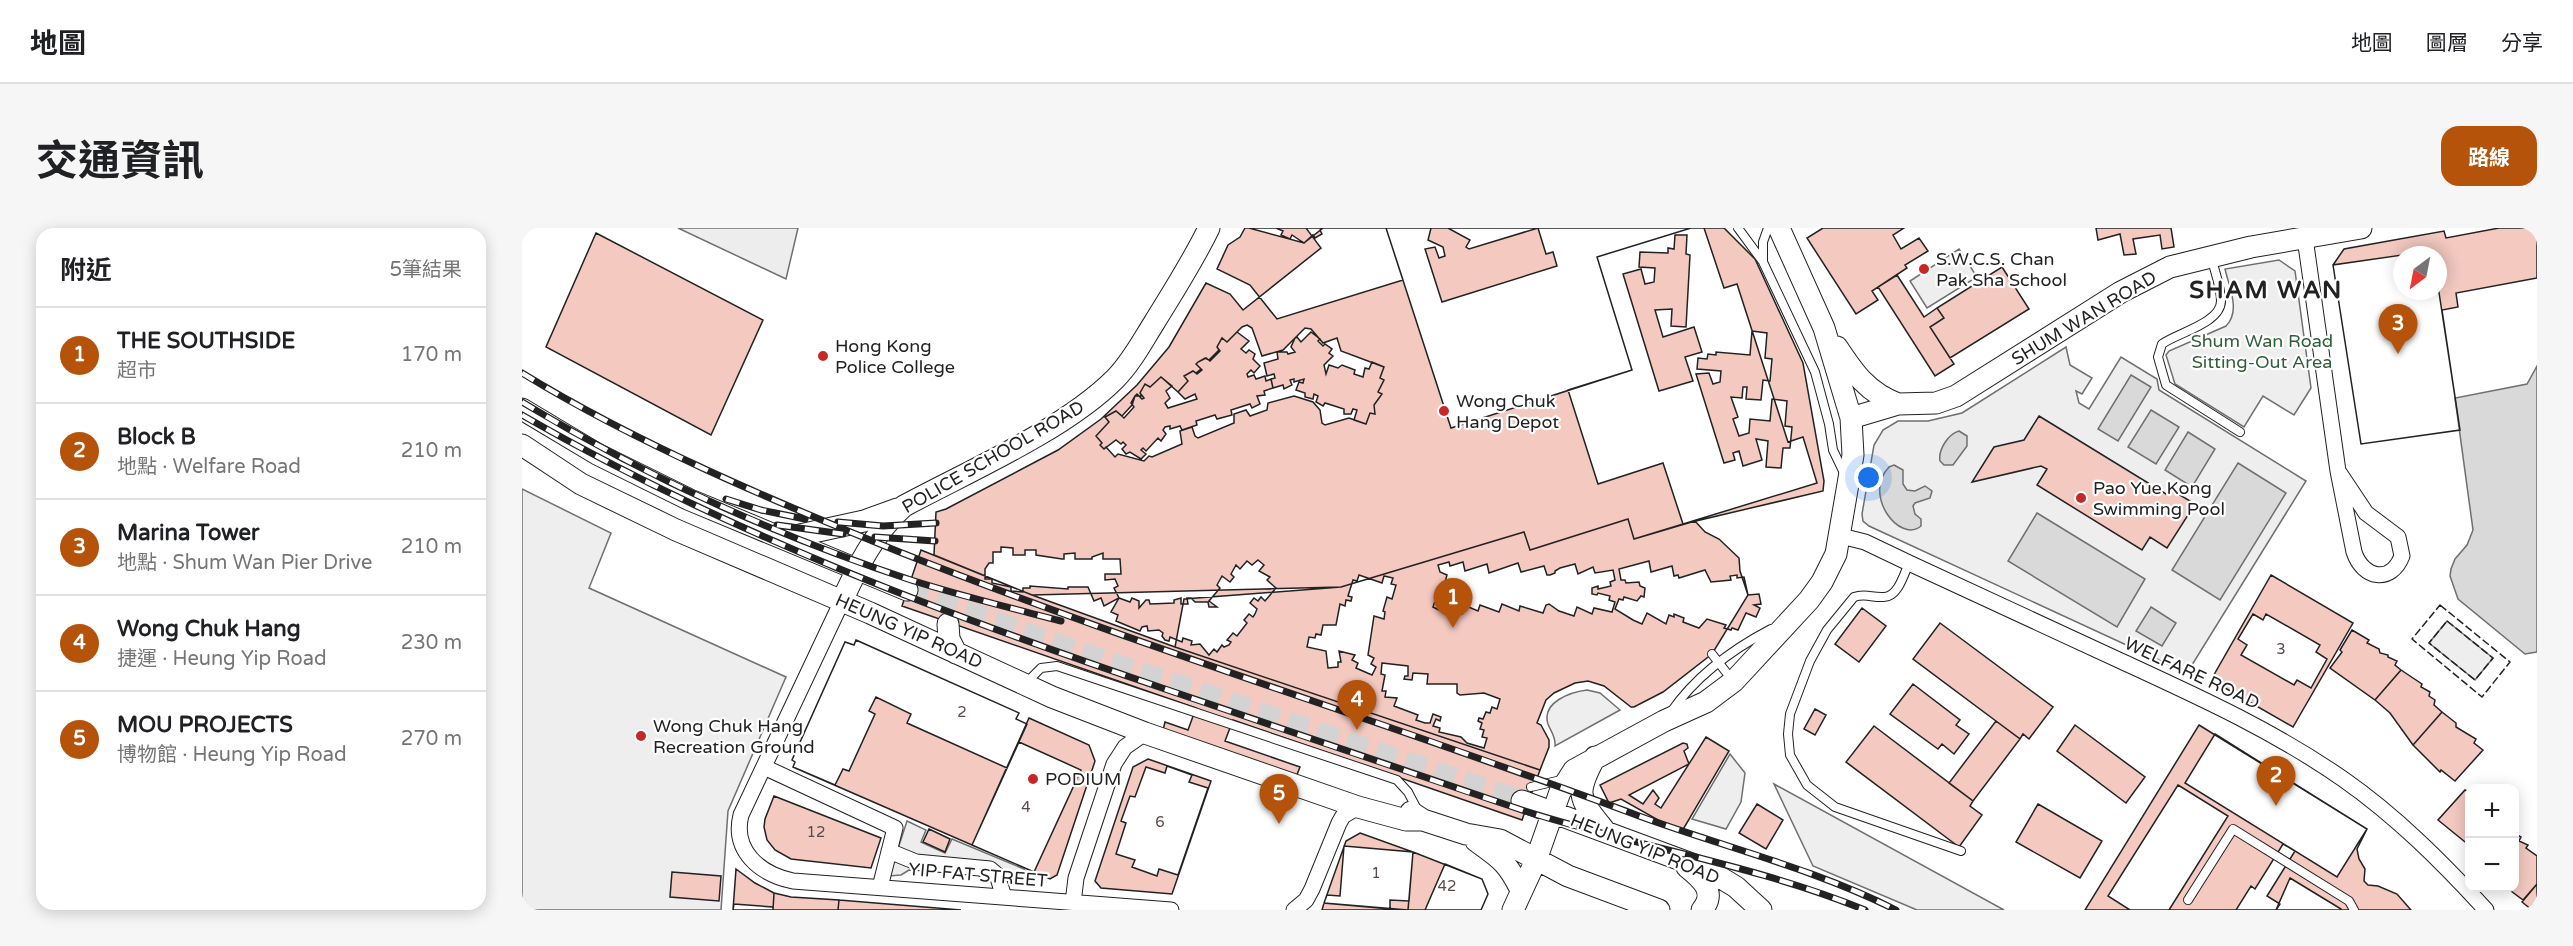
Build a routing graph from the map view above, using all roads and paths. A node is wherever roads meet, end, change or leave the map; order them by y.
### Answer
1 (1738, 228) edge
2 (1768, 228) edge
3 (1779, 228) edge
4 (2361, 228) edge
5 (1208, 229) edge
6 (2305, 238) junction
7 (2210, 255) junction
8 (1763, 262) junction
9 (1824, 328) junction
10 (1898, 404) junction
11 (522, 409) edge
12 (1851, 418) junction
13 (1829, 424) junction
14 (2240, 432) dead end
15 (522, 445) edge
16 (2338, 471) junction
17 (1847, 479) junction
18 (904, 506) junction
19 (1841, 536) junction
20 (785, 538) junction
21 (1909, 563) junction
22 (857, 569) junction
23 (907, 590) tunnel mouth
24 (842, 601) junction
25 (1790, 621) junction
26 (948, 624) dead end
27 (956, 653) junction
28 (1712, 654) dead end
29 (1719, 664) junction
30 (1734, 681) junction
31 (1025, 684) junction
32 (1664, 721) junction
33 (1145, 733) junction
34 (1596, 756) junction
35 (764, 767) junction
36 (1567, 778) junction
37 (1309, 790) junction
38 (1526, 794) joint
39 (1358, 807) junction
40 (1553, 813) junction
41 (1423, 820) junction
42 (1605, 831) junction
43 (1466, 834) junction
44 (889, 850) junction
45 (1961, 851) dead end
46 (1677, 859) junction
47 (1536, 860) junction
48 (880, 887) junction
49 (1004, 897) junction
50 (1517, 900) edge
51 (2188, 900) dead end
52 (1073, 903) junction
53 (1171, 910) edge
54 (1294, 910) edge
55 (1659, 910) edge
56 (1702, 910) edge
57 (1760, 910) edge
58 (2354, 910) edge
59 (2486, 910) edge

1 - 8 lane
2 - 8 lane
3 - 9 street
4 - 6 street, SHUM WAN ROAD
5 - 18 street, POLICE SCHOOL ROAD
6 - 7 street, SHUM WAN ROAD
6 - 16 street
7 - 10 street, SHUM WAN ROAD
7 - 14 lane
8 - 13 lane
9 - 10 street
9 - 12 street
10 - 12 street, SHUM WAN ROAD
11 - 20 street, HEUNG YIP ROAD
12 - 13 lane
12 - 17 street
13 - 17 lane
15 - 24 street, HEUNG YIP ROAD
16 - 16 street
17 - 19 street
18 - 20 street
18 - 22 street, POLICE SCHOOL ROAD
19 - 21 street, WELFARE ROAD
19 - 25 street
20 - 22 street, HEUNG YIP ROAD
21 - 45 lane
21 - 59 street, WELFARE ROAD
22 - 23 street, HEUNG YIP ROAD
22 - 24 street, POLICE SCHOOL ROAD
24 - 27 street, HEUNG YIP ROAD
24 - 35 street, YIP FAT STREET
25 - 29 lane
25 - 30 street
26 - 27 street
27 - 31 street, HEUNG YIP ROAD
28 - 29 lane
29 - 30 lane
29 - 32 lane
30 - 32 street
31 - 33 street, HEUNG YIP ROAD
31 - 41 lane
32 - 34 street
33 - 37 street, HEUNG YIP ROAD
33 - 52 street
34 - 36 street
34 - 42 street
35 - 44 street, YIP FAT STREET
35 - 48 street, YIP FAT STREET
36 - 38 lane
36 - 40 street
37 - 39 street, HEUNG YIP ROAD
37 - 41 street, HEUNG YIP ROAD
38 - 40 street, HEUNG YIP ROAD
39 - 41 street, HEUNG YIP ROAD
39 - 54 street
40 - 42 street, HEUNG YIP ROAD
40 - 47 street
41 - 43 street, HEUNG YIP ROAD
42 - 46 street, HEUNG YIP ROAD
43 - 47 street, HEUNG YIP ROAD
43 - 50 street, HEUNG YIP ROAD
44 - 48 street, YIP FAT STREET
44 - 49 street
46 - 56 street
46 - 57 street, HEUNG YIP ROAD
47 - 50 street
47 - 55 street, HEUNG YIP ROAD
48 - 49 street, YIP FAT STREET
49 - 52 street, YIP FAT STREET
51 - 58 lane
52 - 53 street, YIP FAT STREET

